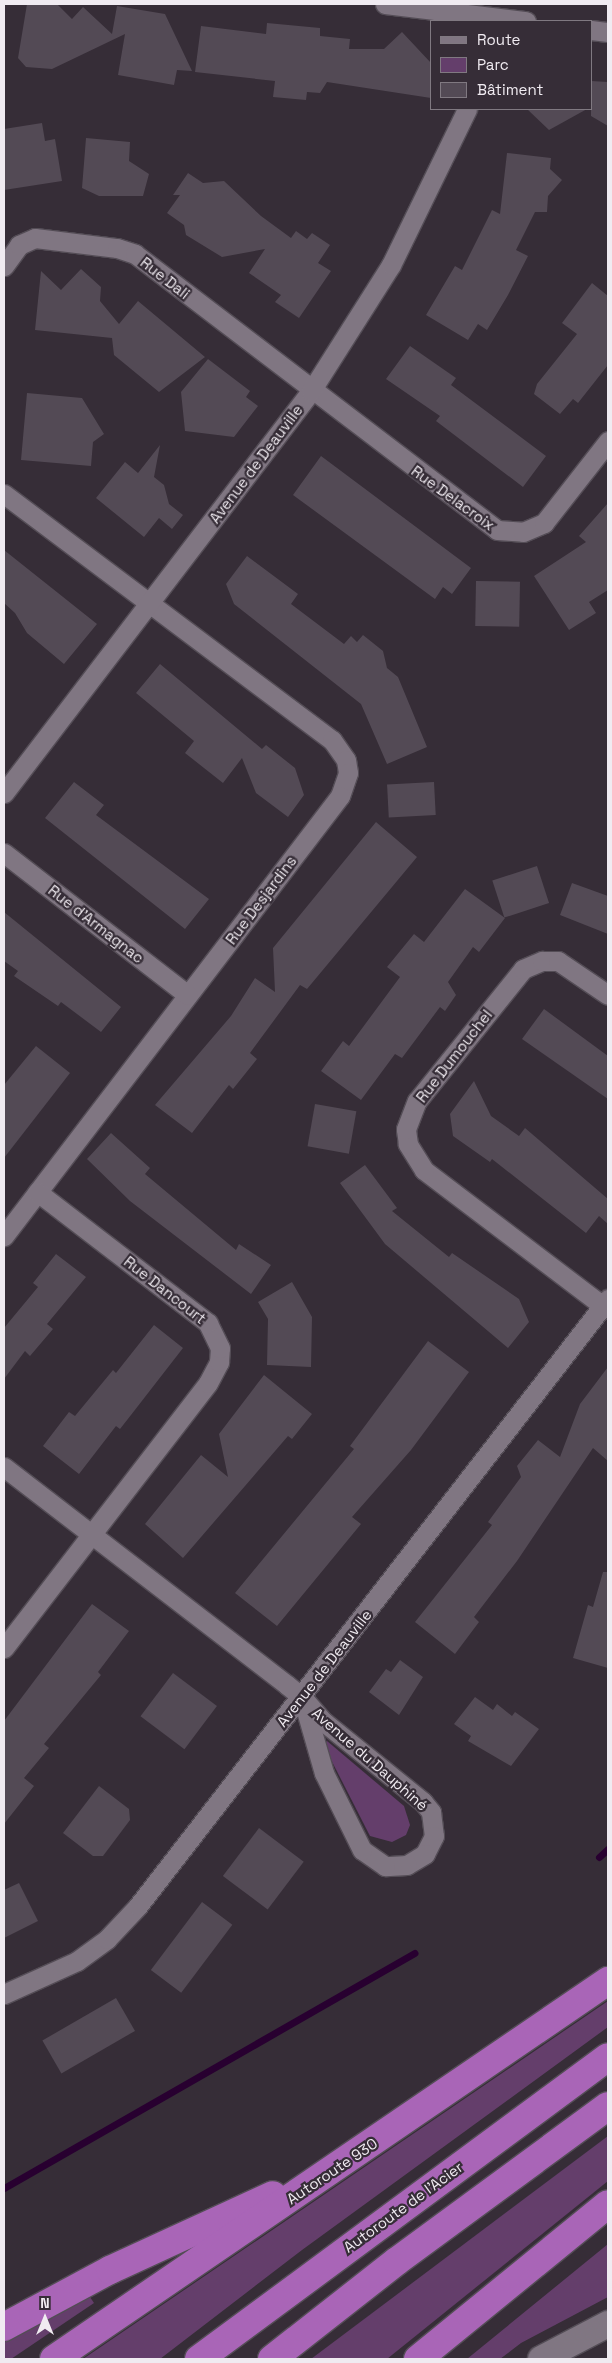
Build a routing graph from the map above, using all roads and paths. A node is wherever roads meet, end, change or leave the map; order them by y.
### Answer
1 (386, 4) edge
2 (503, 14) edge
3 (523, 20) edge
4 (592, 30) edge
5 (608, 32) edge
6 (467, 110) edge
7 (4, 266) edge
8 (311, 390) junction
9 (608, 441) edge
10 (4, 494) edge
11 (148, 604) junction
12 (4, 793) edge
13 (4, 853) edge
14 (188, 995) junction
15 (608, 995) edge
16 (37, 1192) junction
17 (4, 1236) edge
18 (605, 1303) edge
19 (4, 1466) edge
20 (90, 1533) junction
21 (4, 1648) edge
22 (302, 1697) junction
23 (608, 1981) edge
24 (4, 1994) edge
25 (608, 2057) edge
26 (608, 2106) edge
27 (347, 2161) junction
28 (608, 2204) edge
29 (608, 2324) edge
30 (4, 2327) edge
31 (54, 2359) edge
32 (199, 2359) edge
33 (272, 2359) edge
34 (418, 2359) edge
35 (541, 2359) edge

1 - 2 street
2 - 3 street
4 - 5 street
6 - 8 street, Avenue de Deauville
7 - 8 street, Rue Dali
8 - 9 street, Rue Delacroix
8 - 11 street, Avenue de Deauville
10 - 11 street
11 - 12 street, Avenue de Deauville
11 - 14 street, Rue Desjardins
13 - 14 street, Rue d'Armagnac
14 - 16 street, Rue Desjardins
15 - 18 street, Rue Dumouchel
16 - 17 street, Rue Desjardins
16 - 20 street, Rue Dancourt
18 - 22 street, Avenue de Deauville
19 - 20 street, Avenue du Dauphiné
20 - 21 street, Rue Dancourt
20 - 22 street, Avenue du Dauphiné
22 - 22 street, Avenue du Dauphiné
22 - 24 street, Avenue de Deauville
23 - 27 highway, Autoroute 930
25 - 32 highway, Autoroute de l'Acier
26 - 33 highway
27 - 30 highway
27 - 31 highway, Autoroute 930
28 - 34 highway
29 - 35 street

